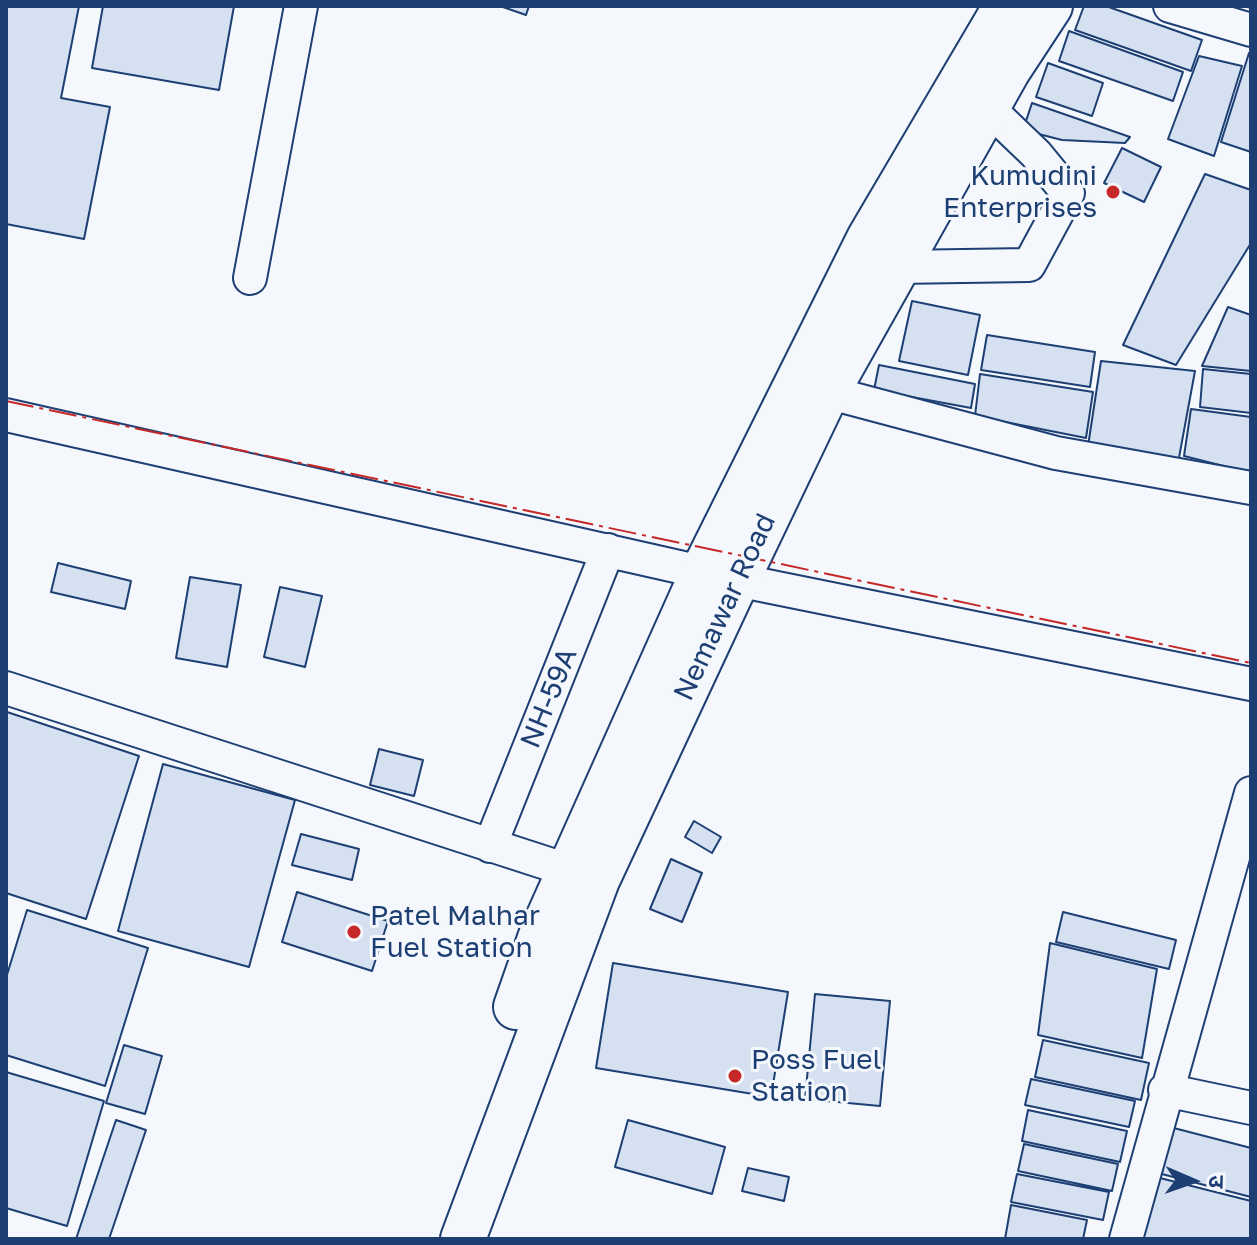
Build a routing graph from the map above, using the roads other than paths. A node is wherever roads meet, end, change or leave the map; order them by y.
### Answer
1 (301, 6) edge
2 (1050, 6) edge
3 (1170, 6) edge
4 (1251, 30) edge
5 (1003, 35) edge
6 (987, 107) junction
7 (897, 267) junction
8 (250, 278) dead end
9 (827, 392) junction
10 (6, 415) edge
11 (1251, 488) edge
12 (608, 550) junction
13 (720, 576) junction
14 (1251, 684) edge
15 (6, 688) edge
16 (1251, 793) edge
17 (490, 846) junction
18 (583, 876) junction
19 (1165, 1090) junction
20 (1251, 1108) edge
21 (434, 1239) edge
22 (463, 1239) edge
23 (1126, 1239) edge

1 - 8 street
2 - 5 highway, Nemawar Road
3 - 4 street
5 - 6 highway, Nemawar Road
5 - 13 highway, Nemawar Road
6 - 7 highway, Nemawar Road
6 - 7 street
7 - 9 highway, Nemawar Road
9 - 11 street
9 - 13 highway, Nemawar Road
10 - 12 street
12 - 13 street
12 - 17 street, NH-59A
13 - 14 street
13 - 18 highway, Nemawar Road
15 - 17 street
16 - 19 street
17 - 18 street
18 - 21 highway, Nemawar Road
18 - 22 highway, Nemawar Road
19 - 20 street
19 - 23 street

